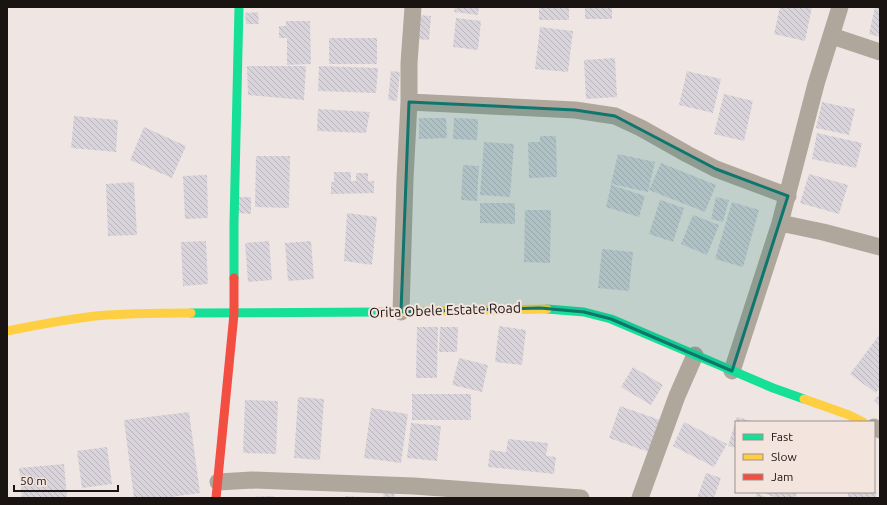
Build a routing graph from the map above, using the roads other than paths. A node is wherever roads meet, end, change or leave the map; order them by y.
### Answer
1 (239, 7) edge
2 (412, 7) edge
3 (840, 7) edge
4 (832, 36) junction
5 (880, 52) edge
6 (409, 102) junction
7 (788, 196) junction
8 (780, 224) junction
9 (880, 247) edge
10 (401, 312) junction
11 (234, 314) junction
12 (7, 331) edge
13 (695, 356) junction
14 (732, 371) junction
15 (861, 421) edge
16 (217, 490) edge
17 (581, 498) edge
18 (640, 498) edge

1 - 11 street
2 - 6 street
3 - 4 street
4 - 5 street
4 - 7 street
6 - 7 street
6 - 10 street
7 - 8 street
8 - 9 street
8 - 14 street
10 - 11 street, Orita Obele Estate Road
10 - 13 street, Orita Obele Estate Road
11 - 12 street, Orita Obele Estate Road
11 - 16 street
13 - 14 street, Orita Obele Estate Road
13 - 18 street
14 - 15 street, Orita Obele Estate Road
16 - 17 street

